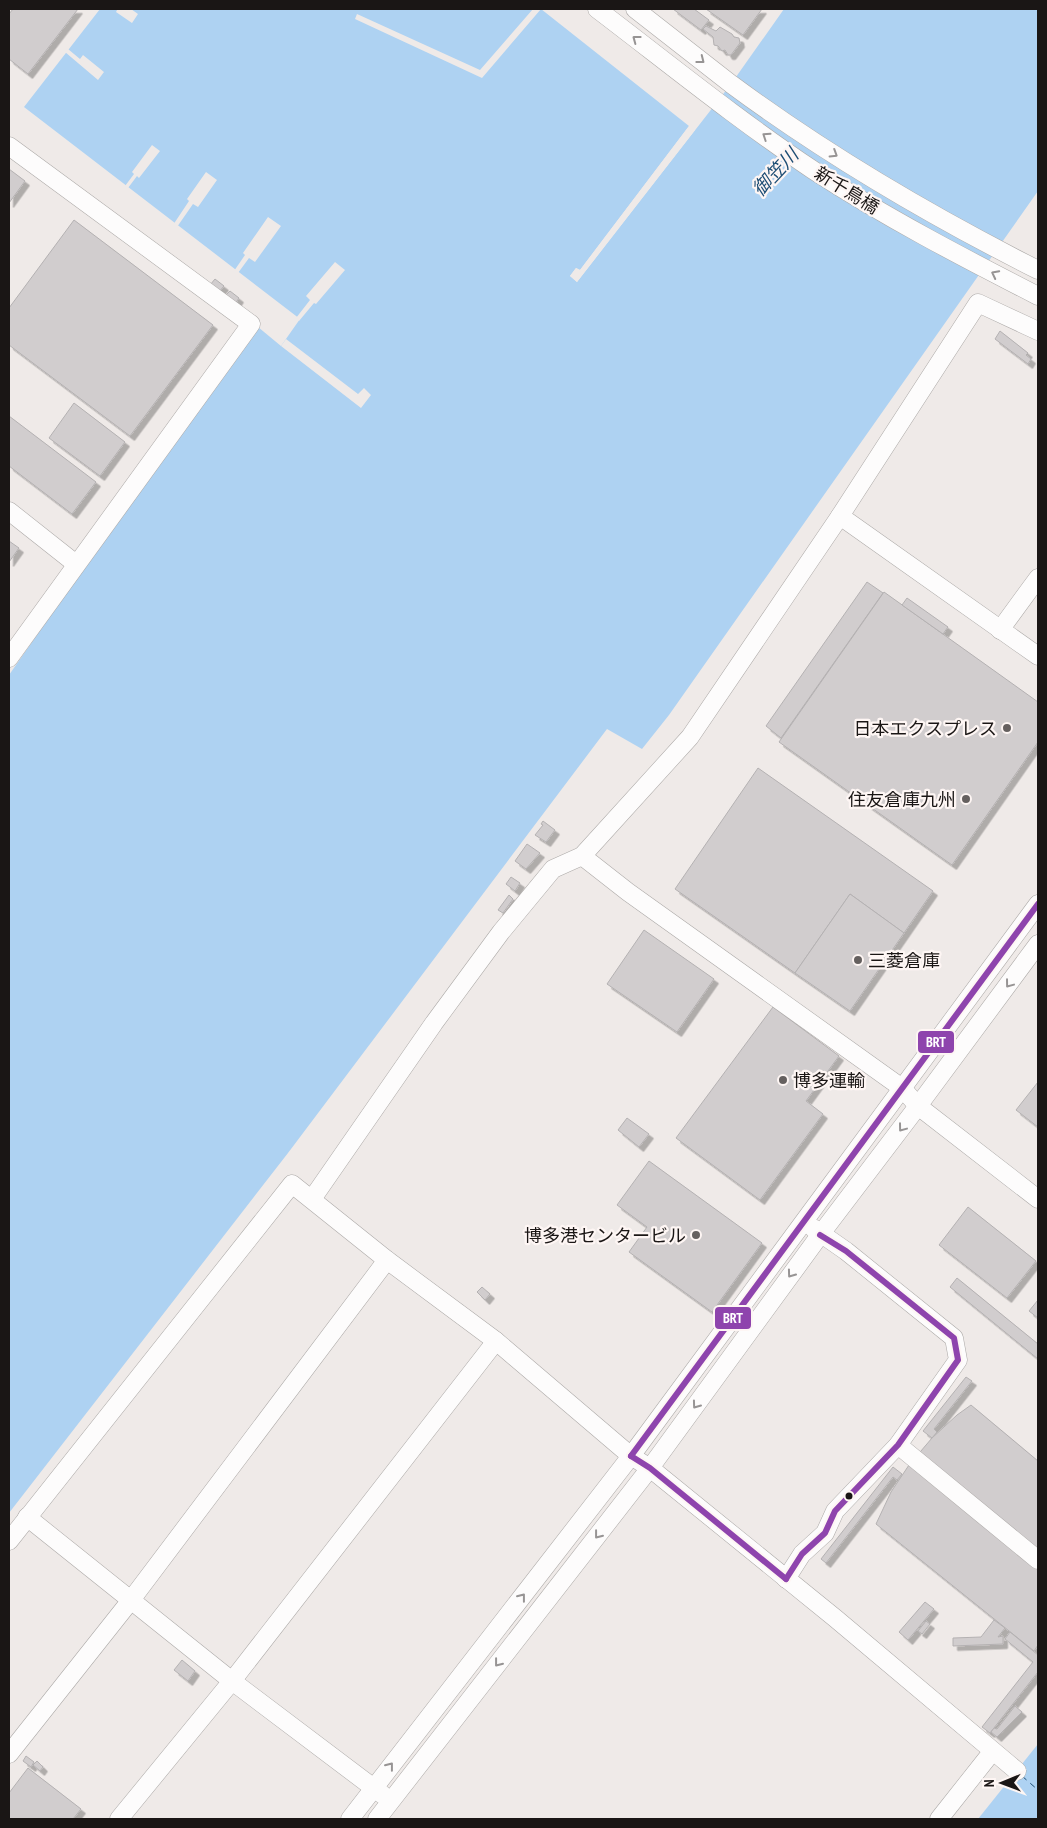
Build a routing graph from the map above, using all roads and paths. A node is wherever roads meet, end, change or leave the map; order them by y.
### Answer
1 (597, 9) edge
2 (635, 9) edge
3 (9, 146) edge
4 (1038, 270) edge
5 (1038, 296) edge
6 (1038, 331) edge
7 (9, 511) edge
8 (840, 516) junction
9 (76, 564) junction
10 (1038, 578) edge
11 (1000, 630) junction
12 (1038, 656) edge
13 (9, 658) edge
14 (582, 856) junction
15 (1038, 904) edge
16 (1038, 944) edge
17 (902, 1088) junction
18 (918, 1106) junction
19 (312, 1199) junction
20 (1038, 1199) edge
21 (804, 1220) junction
22 (820, 1235) junction
23 (387, 1260) junction
24 (496, 1341) junction
25 (898, 1445) junction
26 (631, 1456) junction
27 (650, 1468) junction
28 (27, 1517) junction
29 (9, 1541) edge
30 (1038, 1560) edge
31 (786, 1579) junction
32 (131, 1600) junction
33 (232, 1681) junction
34 (992, 1752) junction
35 (9, 1754) edge
36 (1017, 1771) dead end
37 (374, 1788) junction
38 (390, 1801) junction
39 (119, 1819) edge
40 (350, 1819) edge
41 (377, 1819) edge
42 (939, 1819) edge

5 -> 1 street, 新千鳥橋
2 -> 4 street, 新千鳥橋
3 - 9 street
6 - 8 street
7 - 9 street
8 - 11 street
8 - 14 street
9 - 13 street
10 - 11 street
11 - 12 street
14 - 17 street
14 - 19 street
15 - 17 street
16 -> 18 street
17 - 18 street
17 - 21 street
18 - 20 street
18 -> 22 street
19 - 23 street
19 - 28 street
21 - 22 street
21 - 26 street
22 - 25 street
22 -> 27 street
23 - 24 street
23 - 32 street
24 - 26 street
24 - 33 street
25 - 30 street
25 - 31 street
26 - 27 street
37 -> 26 street
27 - 31 street
27 -> 38 street
28 - 29 street
28 - 32 street
31 - 34 street
32 - 33 street
32 - 35 street
33 - 37 street
33 - 39 street
34 - 36 street
34 - 42 street
37 - 38 street
37 - 40 street
38 - 41 street

